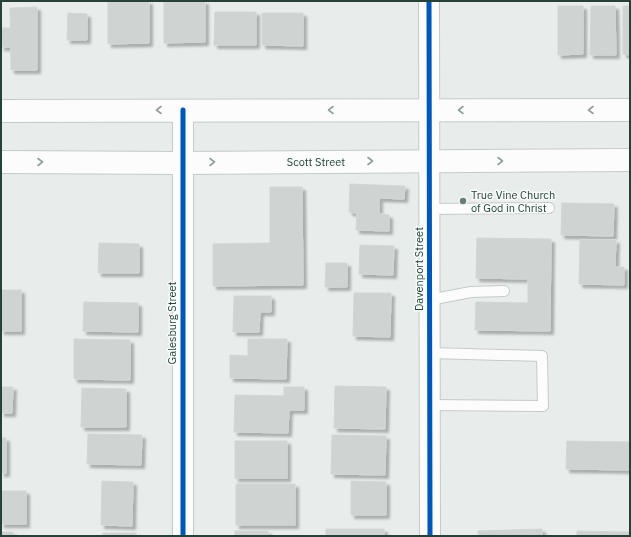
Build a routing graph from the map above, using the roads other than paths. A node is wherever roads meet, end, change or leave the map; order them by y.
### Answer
1 (429, 1) edge
2 (182, 110) junction
3 (429, 110) junction
4 (630, 110) edge
5 (1, 111) edge
6 (630, 160) edge
7 (429, 161) junction
8 (1, 162) edge
9 (182, 163) junction
10 (549, 208) dead end
11 (429, 209) junction
12 (504, 291) dead end
13 (429, 300) junction
14 (430, 353) junction
15 (430, 405) junction
16 (183, 536) edge
17 (430, 536) edge

1 - 3 street, Davenport Street
3 -> 2 main road
2 -> 5 main road
2 - 9 street, Galesburg Street
4 -> 3 main road
3 - 7 street, Davenport Street
7 -> 6 main road, Scott Street
9 -> 7 main road, Scott Street
7 - 11 street, Davenport Street
8 -> 9 main road, Scott Street
9 - 16 street, Galesburg Street
10 - 11 lane
11 - 13 street, Davenport Street
12 - 13 lane
13 - 14 street, Davenport Street
14 - 15 street, Davenport Street
14 - 15 lane
15 - 17 street, Davenport Street

